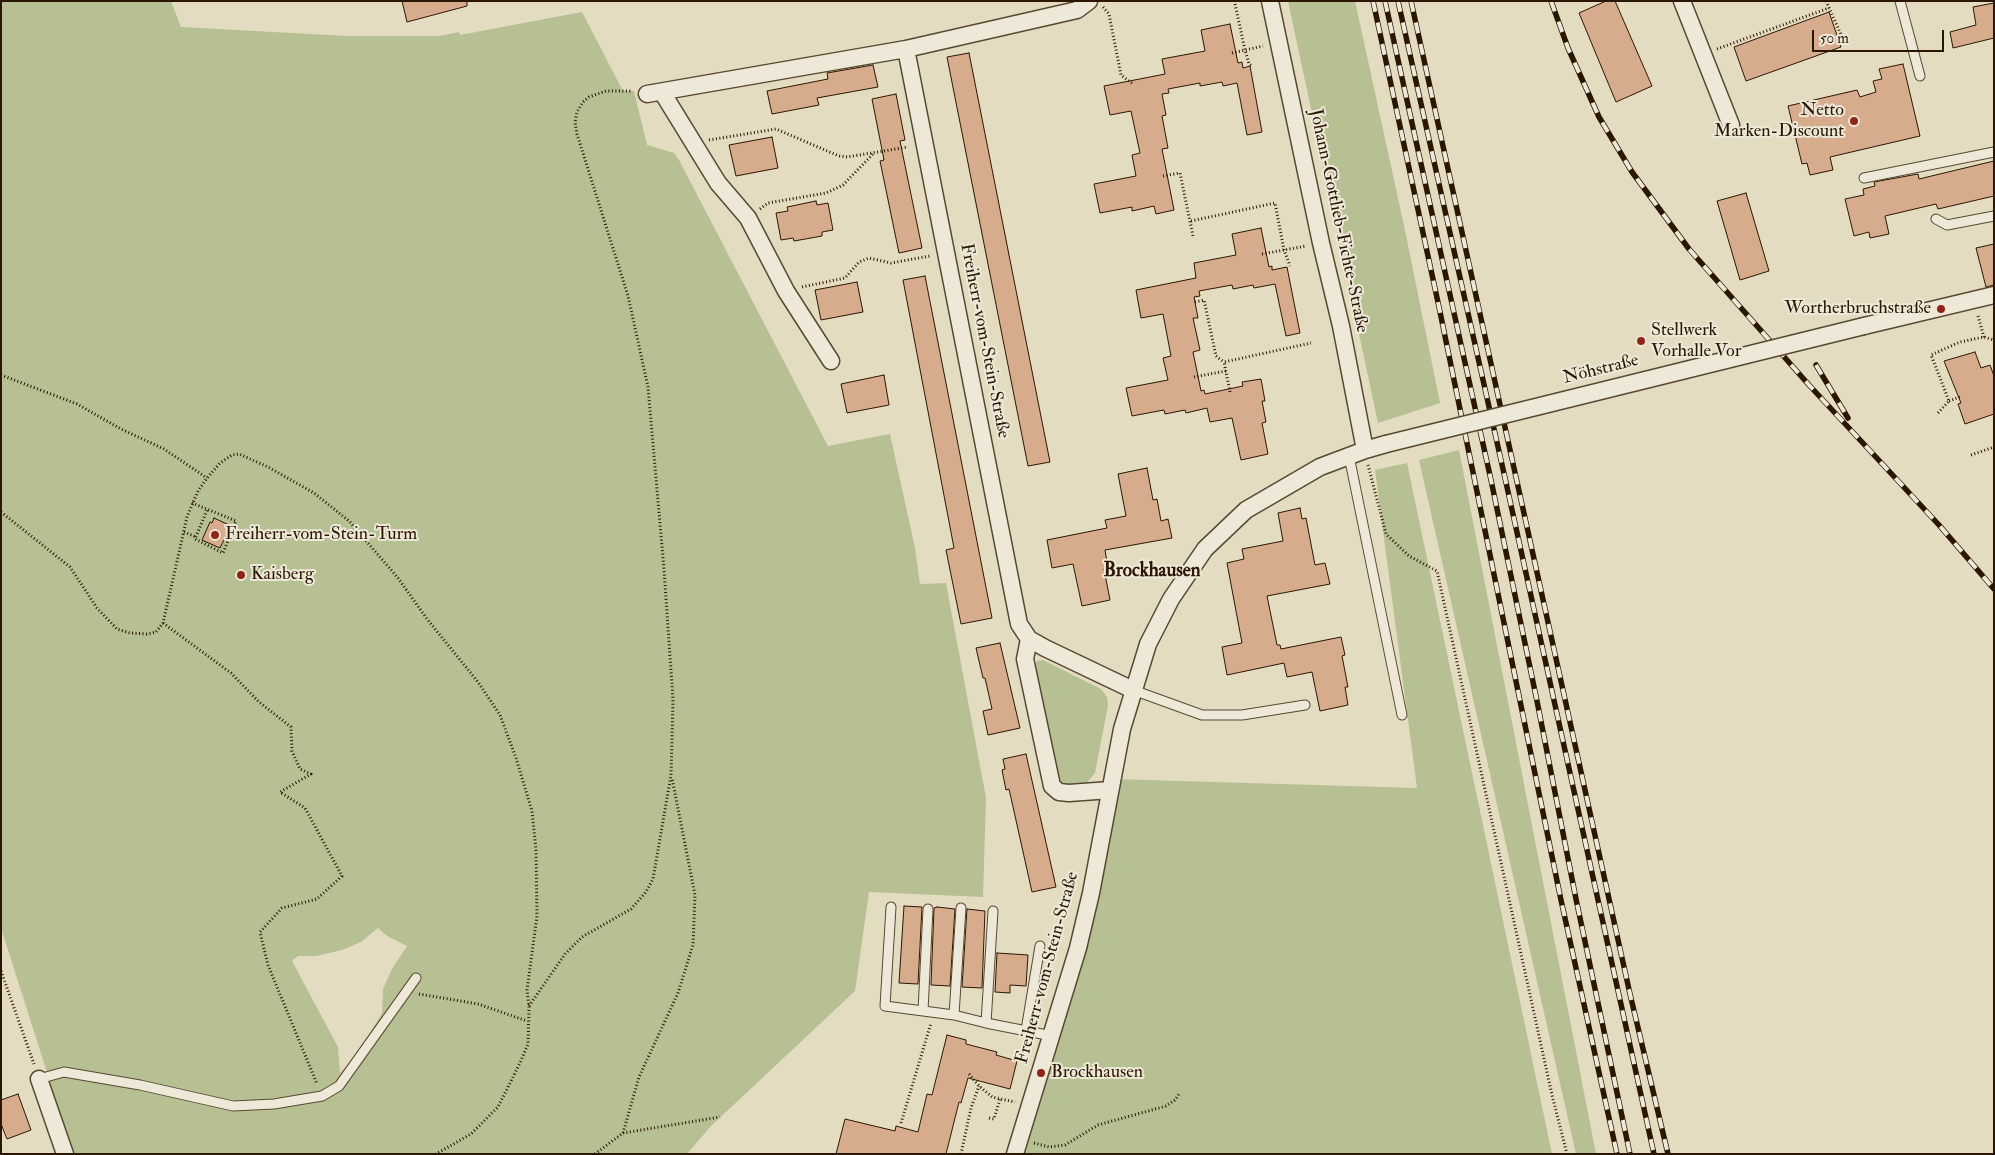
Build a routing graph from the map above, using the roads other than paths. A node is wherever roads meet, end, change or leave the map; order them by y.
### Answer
1 (1089, 1) edge
2 (1270, 1) edge
3 (1682, 1) edge
4 (1900, 1) edge
5 (906, 49) junction
6 (1920, 76) dead end
7 (1731, 125) dead end
8 (1994, 152) edge
9 (1864, 178) dead end
10 (1994, 216) edge
11 (1936, 220) dead end
12 (1994, 295) edge
13 (831, 361) dead end
14 (1357, 453) junction
15 (1029, 639) junction
16 (1133, 690) junction
17 (1305, 705) dead end
18 (1402, 715) dead end
19 (1110, 790) junction
20 (891, 907) dead end
21 (961, 908) dead end
22 (928, 909) dead end
23 (993, 911) dead end
24 (1040, 946) dead end
25 (416, 978) dead end
26 (923, 1011) junction
27 (954, 1015) junction
28 (986, 1024) junction
29 (1026, 1030) junction
30 (1052, 1036) junction
31 (39, 1079) joint
32 (64, 1154) edge
33 (1015, 1154) edge

1 - 5 street
2 - 14 street, Johann-Gottlieb-Fichte-Straße
3 - 7 street
4 - 6 lane
5 - 13 street
5 - 15 street, Freiherr-vom-Stein-Straße
8 - 9 lane
10 - 11 lane
12 - 14 street, Nöhstraße, bridge
14 - 16 street, Freiherr-vom-Stein-Straße
14 - 18 lane
15 - 16 street
15 - 19 street
16 - 17 lane
16 - 19 street, Freiherr-vom-Stein-Straße
19 - 30 street, Freiherr-vom-Stein-Straße
20 - 26 lane
21 - 27 lane
22 - 26 lane
23 - 28 lane
24 - 29 lane
25 - 31 lane
26 - 27 lane
27 - 28 lane
28 - 29 lane
29 - 30 lane
30 - 33 street, Freiherr-vom-Stein-Straße
31 - 32 street

